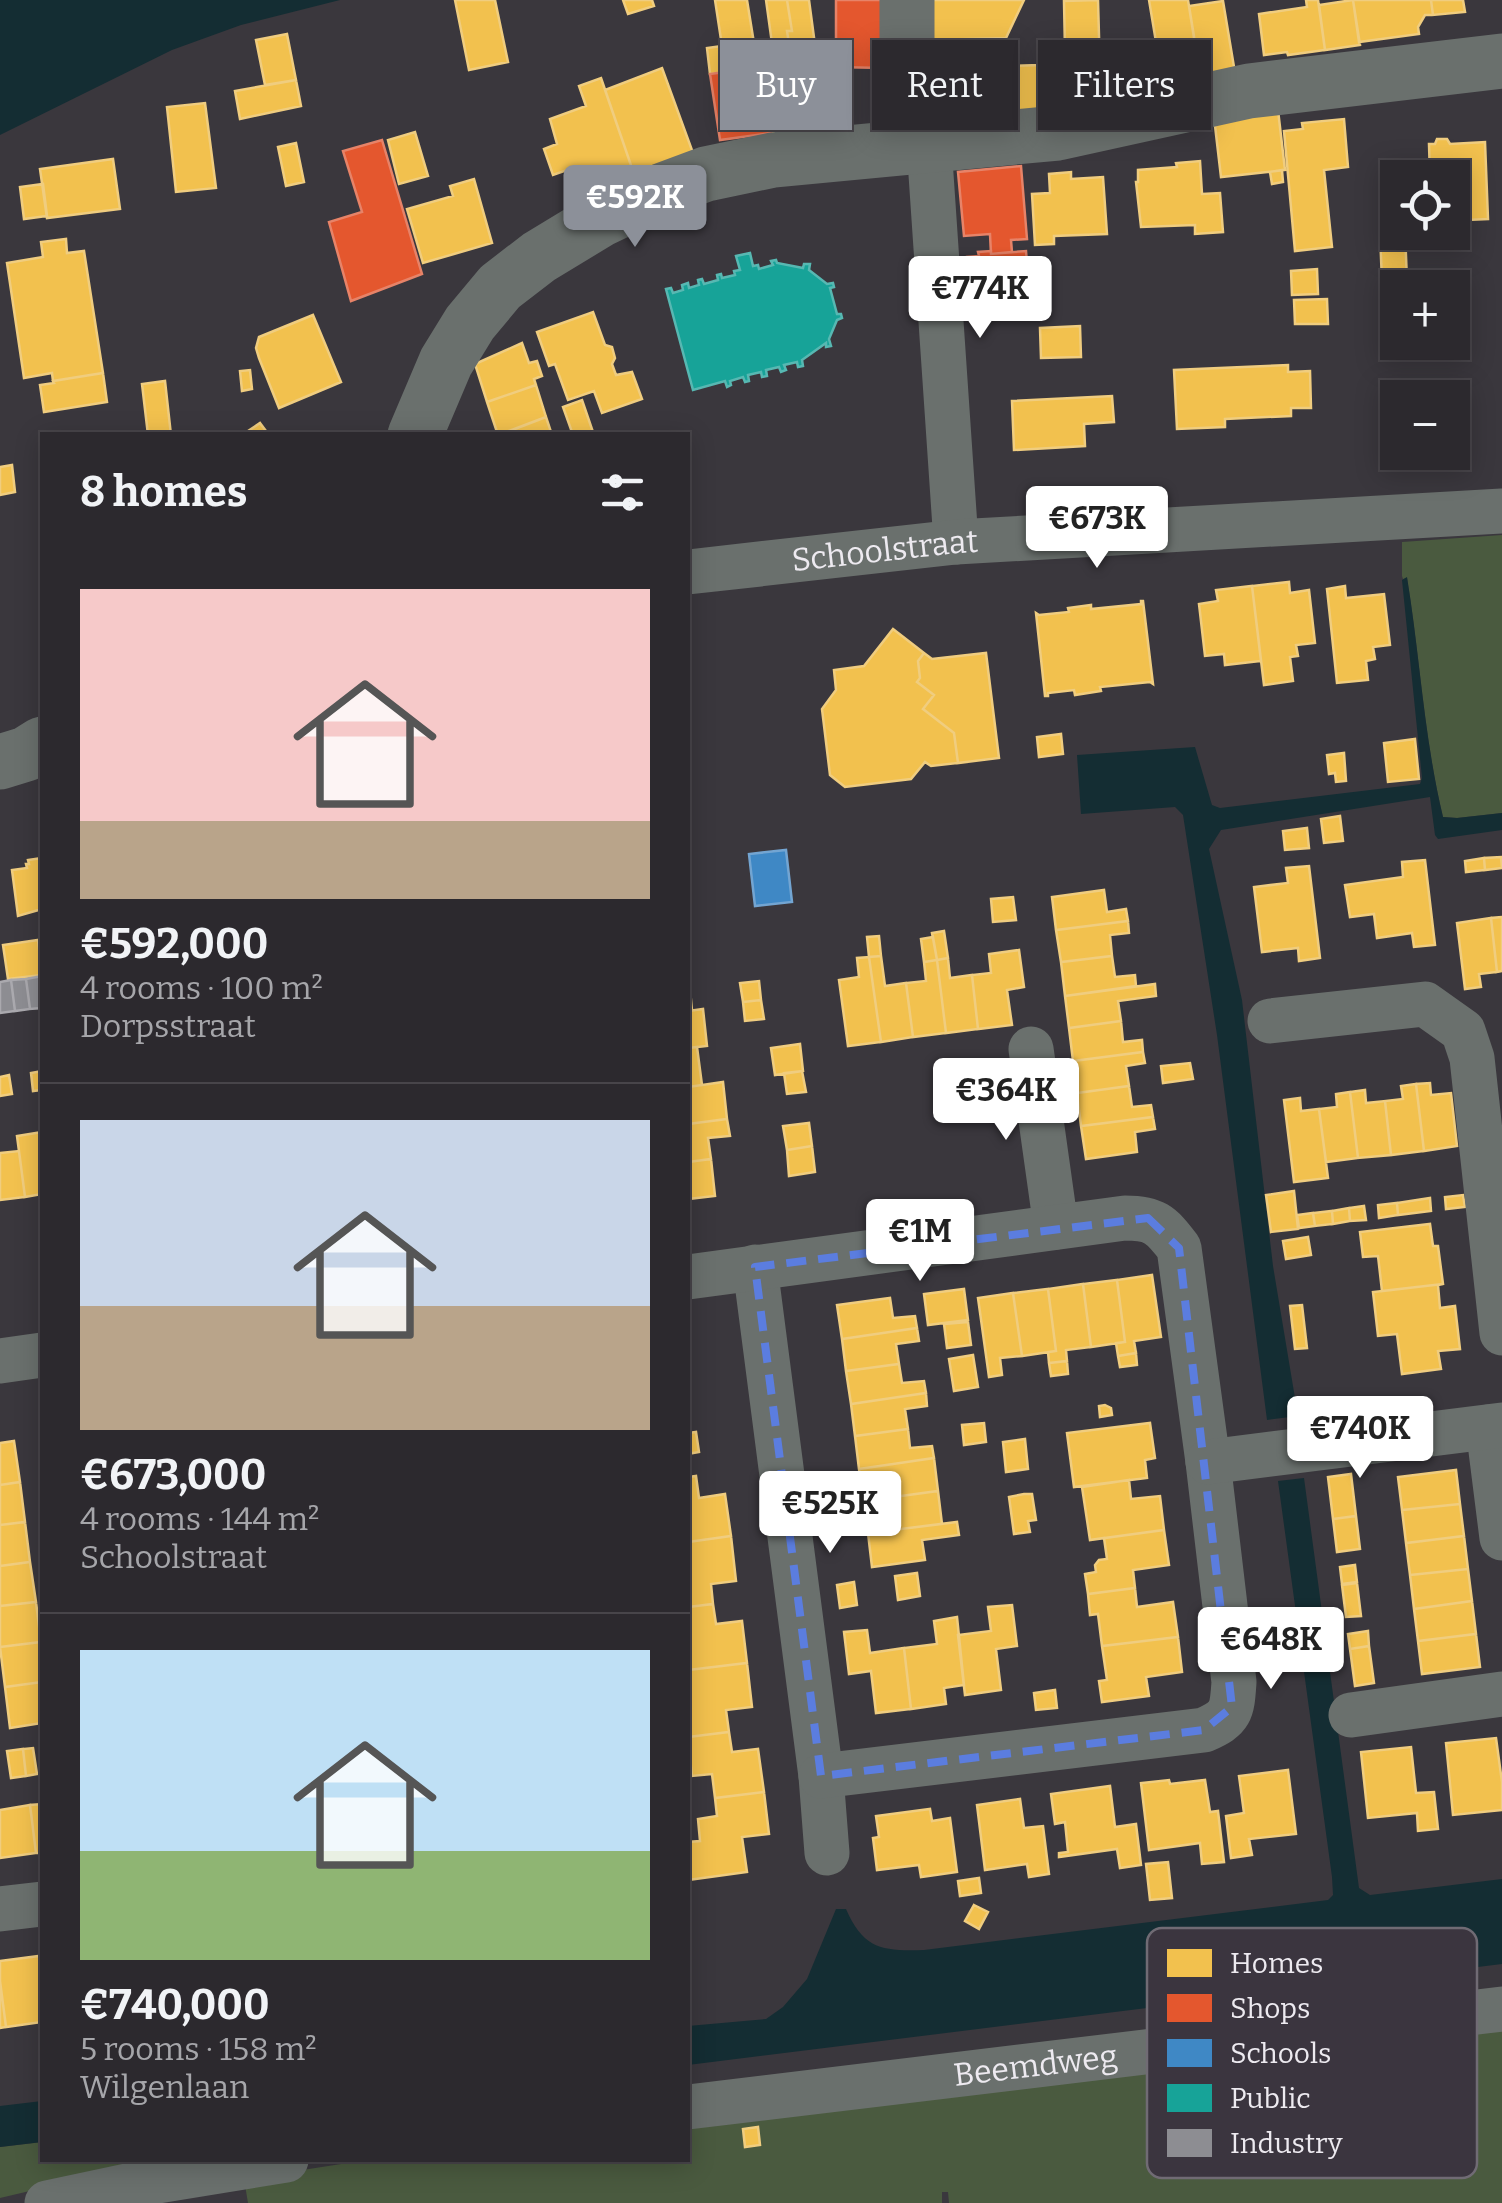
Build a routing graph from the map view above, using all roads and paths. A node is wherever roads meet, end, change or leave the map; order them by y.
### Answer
1 (908, 0) edge
2 (1502, 61) edge
3 (916, 146) junction
4 (416, 432) edge
5 (1502, 512) edge
6 (956, 542) junction
7 (690, 572) edge
8 (40, 745) edge
9 (0, 762) edge
10 (1270, 1021) dead end
11 (1031, 1049) dead end
12 (1056, 1227) junction
13 (755, 1267) junction
14 (690, 1277) edge
15 (1502, 1332) edge
16 (40, 1356) edge
17 (0, 1361) edge
18 (1495, 1426) edge
19 (1208, 1462) junction
20 (1502, 1538) edge
21 (1502, 1694) edge
22 (1351, 1715) dead end
23 (821, 1776) junction
24 (827, 1853) dead end
25 (40, 1904) edge
26 (0, 1910) edge
27 (1502, 2009) edge
28 (1477, 2012) edge
29 (1147, 2052) edge
30 (690, 2107) edge
31 (274, 2162) edge
32 (47, 2203) edge

1 - 3 street
2 - 3 street
3 - 4 street
3 - 6 street
5 - 6 street, Schoolstraat
6 - 7 street, Schoolstraat
8 - 9 street
10 - 15 street
11 - 12 street
12 - 13 street
12 - 19 street
13 - 14 street
13 - 23 street
16 - 17 street
18 - 19 street
18 - 20 street
19 - 23 street
21 - 22 street
23 - 24 street
25 - 26 street
27 - 28 street, Beemdweg
29 - 30 street, Beemdweg
31 - 32 street

